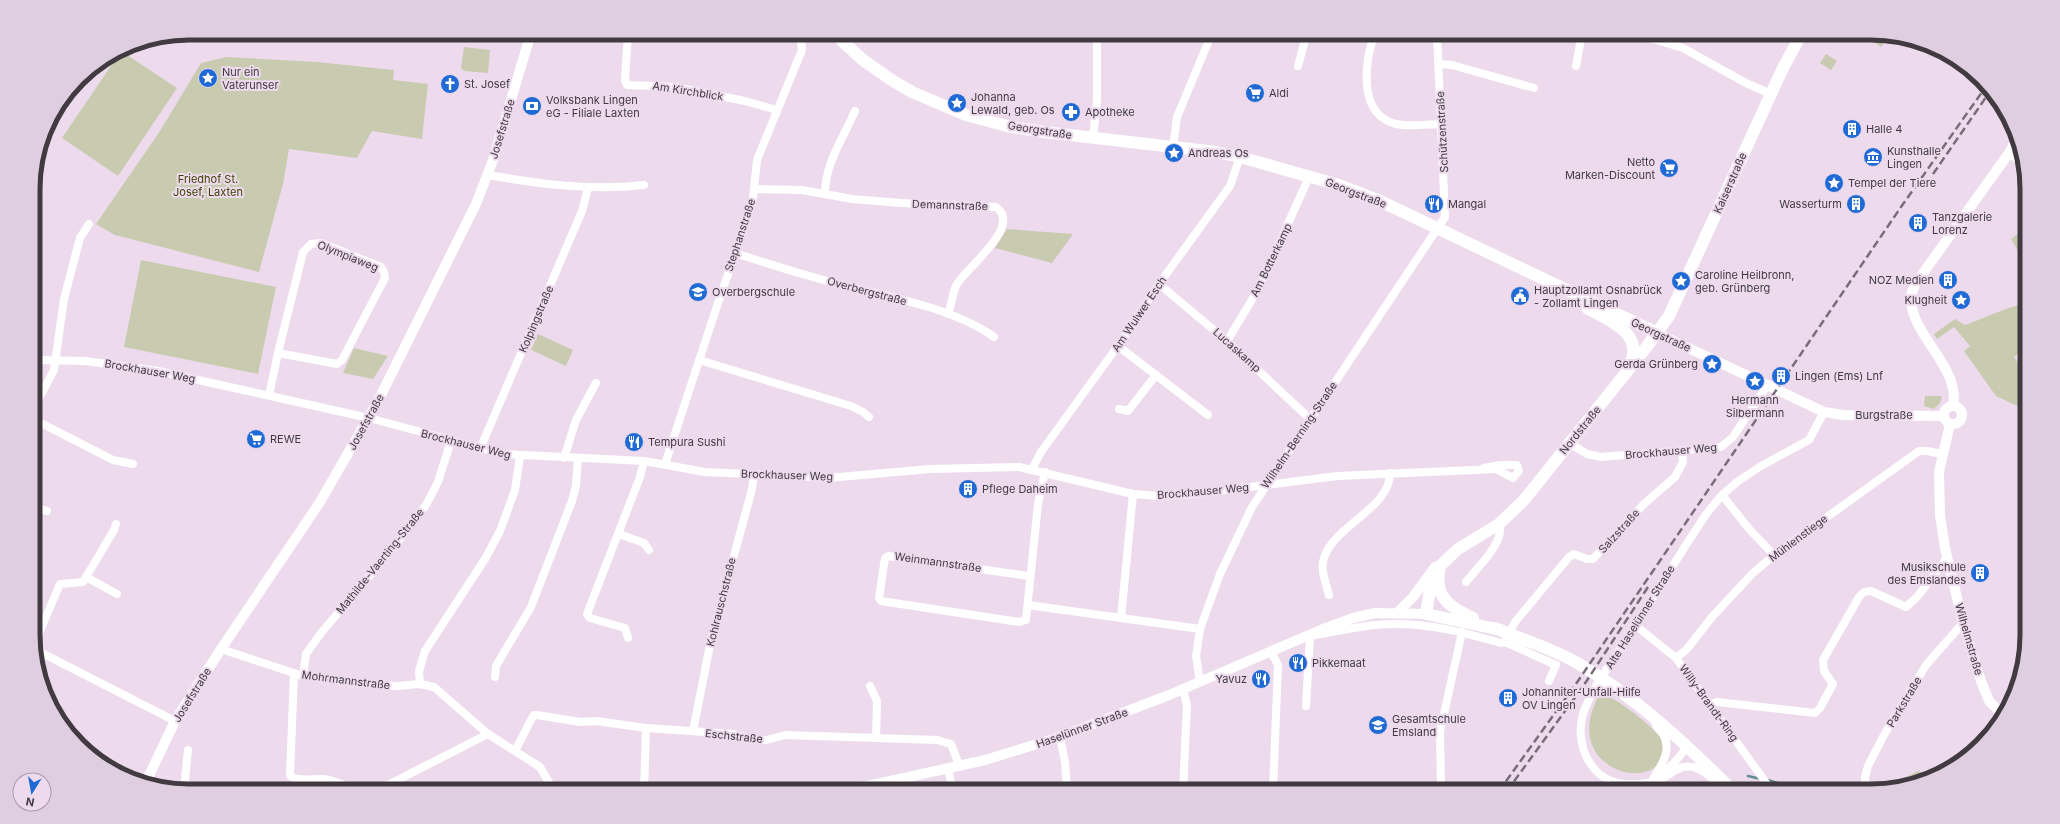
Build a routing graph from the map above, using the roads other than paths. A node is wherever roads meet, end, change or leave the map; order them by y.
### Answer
1 (529, 40) edge
2 (628, 40) edge
3 (800, 40) edge
4 (841, 40) edge
5 (1097, 40) edge
6 (1209, 40) edge
7 (1305, 40) edge
8 (1372, 40) edge
9 (1437, 40) edge
10 (1581, 40) edge
11 (1656, 40) edge
12 (1798, 40) edge
13 (1439, 64) junction
14 (1298, 66) dead end
15 (1576, 66) dead end
16 (1534, 88) dead end
17 (1771, 94) junction
18 (777, 110) junction
19 (855, 111) dead end
20 (1442, 124) junction
21 (1093, 138) junction
22 (2014, 146) edge
23 (1173, 147) junction
24 (2009, 153) junction
25 (1240, 157) junction
26 (2017, 159) edge
27 (488, 175) junction
28 (1309, 177) junction
29 (644, 185) dead end
30 (588, 188) junction
31 (754, 189) junction
32 (825, 194) junction
33 (88, 224) dead end
34 (1437, 229) junction
35 (735, 253) junction
36 (1159, 284) junction
37 (1570, 293) junction
38 (948, 314) junction
39 (1657, 333) junction
40 (994, 337) dead end
41 (1227, 341) junction
42 (1118, 346) junction
43 (278, 353) junction
44 (40, 360) edge
45 (54, 360) junction
46 (699, 360) junction
47 (1156, 375) junction
48 (1619, 382) junction
49 (596, 383) dead end
50 (1768, 384) junction
51 (269, 395) junction
52 (40, 397) edge
53 (1954, 406) junction
54 (1119, 409) dead end
55 (1824, 412) junction
56 (1208, 415) dead end
57 (1944, 416) junction
58 (869, 417) dead end
59 (369, 418) junction
60 (1311, 420) junction
61 (40, 423) edge
62 (1950, 424) junction
63 (451, 441) junction
64 (1569, 443) junction
65 (480, 449) junction
66 (1682, 451) junction
67 (1942, 454) junction
68 (520, 456) junction
69 (564, 458) junction
70 (578, 459) junction
71 (644, 461) junction
72 (133, 464) dead end
73 (665, 464) junction
74 (1484, 468) junction
75 (1032, 469) junction
76 (1045, 472) junction
77 (1390, 473) junction
78 (754, 475) junction
79 (1266, 485) junction
80 (1134, 494) junction
81 (1722, 495) junction
82 (40, 509) edge
83 (47, 511) dead end
84 (116, 524) dead end
85 (1499, 524) junction
86 (619, 534) junction
87 (649, 550) dead end
88 (1774, 555) junction
89 (1947, 558) junction
90 (1441, 565) junction
91 (1029, 576) junction
92 (86, 577) junction
93 (1466, 582) dead end
94 (117, 594) dead end
95 (1329, 594) dead end
96 (1028, 605) junction
97 (1397, 612) junction
98 (1426, 614) junction
99 (1121, 618) junction
100 (1963, 623) junction
101 (1467, 624) junction
102 (1635, 625) junction
103 (1200, 630) junction
104 (40, 631) edge
105 (1506, 633) junction
106 (1310, 636) junction
107 (628, 638) dead end
108 (221, 649) junction
109 (41, 652) edge
110 (1271, 652) junction
111 (1676, 658) junction
112 (294, 674) junction
113 (303, 676) junction
114 (495, 677) dead end
115 (1548, 681) dead end
116 (1200, 682) junction
117 (420, 684) junction
118 (870, 686) dead end
119 (1183, 690) junction
120 (1306, 706) dead end
121 (1712, 707) junction
122 (1999, 712) edge
123 (1656, 718) junction
124 (175, 721) junction
125 (646, 728) junction
126 (694, 731) junction
127 (488, 734) junction
128 (876, 737) junction
129 (1060, 737) junction
130 (1688, 746) junction
131 (188, 750) dead end
132 (515, 751) junction
133 (959, 765) junction
134 (948, 768) junction
135 (147, 778) edge
136 (1652, 781) junction
137 (185, 784) edge
138 (342, 784) edge
139 (390, 784) edge
140 (550, 784) edge
141 (644, 784) edge
142 (876, 784) edge
143 (951, 784) edge
144 (1067, 784) edge
145 (1183, 784) edge
146 (1273, 784) edge
147 (1441, 784) edge
148 (1717, 784) edge
149 (1727, 784) edge
150 (1767, 784) edge
151 (1866, 784) edge

1 - 27 street, Josefstraße
2 - 18 street, Am Kirchblick
3 - 18 street, Stephanstraße
4 - 21 main road, Georgstraße
5 - 21 street
6 - 23 street
7 - 14 street
8 - 20 street
9 - 13 street, Schützenstraße
10 - 15 street
11 - 17 street
12 - 17 main road, Kaiserstraße
13 - 16 street
13 - 20 street, Schützenstraße
17 - 39 main road, Kaiserstraße
18 - 31 street, Stephanstraße
19 - 32 street
20 - 34 street, Schützenstraße
21 - 23 main road, Georgstraße
22 - 24 street
23 - 25 main road, Georgstraße
24 - 26 street
24 - 53 street
25 - 28 main road, Georgstraße
25 - 36 street, Am Wulwer Esch
27 - 30 street
27 - 59 street, Josefstraße
28 - 34 main road, Georgstraße
28 - 41 street, Am Botterkamp
29 - 30 street
30 - 65 street, Kolpingstraße
31 - 32 street, Demannstraße
31 - 35 street, Stephanstraße
32 - 38 street, Demannstraße
33 - 45 street
34 - 37 main road, Georgstraße
34 - 60 street, Wilhelm-Berning-Straße
35 - 38 street, Overbergstraße
35 - 46 street, Stephanstraße
36 - 41 street, Lucaskamp
36 - 42 street, Am Wulwer Esch
37 - 39 main road, Georgstraße
37 - 48 main road
38 - 40 street, Overbergstraße
39 - 48 main road, Nordstraße
39 - 50 street, Georgstraße
41 - 60 street, Lucaskamp
42 - 47 street
42 - 75 street, Am Wulwer Esch
43 - 43 street, Olympiaweg
43 - 51 street, Olympiaweg
44 - 45 street, Brockhauser Weg
45 - 51 street, Brockhauser Weg
45 - 52 street
46 - 58 street
46 - 73 street, Stephanstraße
47 - 54 street
47 - 56 street
48 - 64 main road, Nordstraße
49 - 69 street
50 - 55 street, Georgstraße
50 - 66 street, Brockhauser Weg
51 - 59 street, Brockhauser Weg
53 - 57 street
53 - 62 street
55 - 57 street, Burgstraße
55 - 81 street, Alte Haselünner Straße
57 - 62 street
59 - 63 street, Brockhauser Weg
59 - 108 street, Josefstraße
60 - 79 street, Wilhelm-Berning-Straße
61 - 72 street
62 - 67 street, Wilhelmstraße
63 - 65 street, Brockhauser Weg
63 - 113 street, Mathilde-Vaerting-Straße
64 - 66 street, Brockhauser Weg
64 - 85 main road, Nordstraße
65 - 68 street, Brockhauser Weg
66 - 105 street, Salzstraße
67 - 88 street, Mühlenstiege
67 - 89 street, Wilhelmstraße
68 - 69 street, Brockhauser Weg
68 - 117 street
69 - 70 street, Brockhauser Weg
70 - 71 street, Brockhauser Weg
70 - 114 street
71 - 73 street, Brockhauser Weg
71 - 86 street
73 - 78 street, Brockhauser Weg
74 - 74 street, Brockhauser Weg
74 - 77 street, Brockhauser Weg
75 - 76 street, Brockhauser Weg
75 - 78 street, Brockhauser Weg
76 - 80 street, Brockhauser Weg
76 - 91 street
77 - 79 street, Brockhauser Weg
77 - 95 street
78 - 126 street, Kohlrauschstraße
79 - 80 street, Brockhauser Weg
79 - 103 street, Wilhelm-Berning-Straße
80 - 99 street
81 - 88 street
81 - 102 street, Alte Haselünner Straße
82 - 83 street
84 - 92 street
85 - 90 main road, Nordstraße
85 - 93 street
86 - 87 street
86 - 107 street
88 - 111 street, Mühlenstiege
89 - 100 street, Wilhelmstraße
89 - 121 street
90 - 97 street
90 - 98 main road, Nordstraße
90 - 101 main road
91 - 96 street
91 - 96 street, Weinmannstraße
92 - 94 street
92 - 104 street
96 - 99 street
97 - 98 street, Haselünner Straße
97 - 106 street, Haselünner Straße
98 - 101 main road
99 - 103 street
100 - 122 street, Wilhelmstraße
100 - 151 street, Parkstraße
101 - 105 main road
101 - 105 street, Haselünner Straße
101 - 106 street, Haselünner Straße
101 - 147 street
102 - 111 street, Willy-Brandt-Ring
102 - 136 street, Alte Haselünner Straße
103 - 116 street, Wilhelm-Berning-Straße
105 - 115 street, Haselünner Straße
105 - 123 main road
106 - 110 street, Haselünner Straße
106 - 120 street
108 - 112 street, Mohrmannstraße
108 - 124 street, Josefstraße
109 - 124 street
110 - 116 street, Haselünner Straße
110 - 146 street
111 - 121 street, Willy-Brandt-Ring
112 - 113 street, Mohrmannstraße
112 - 138 street
113 - 117 street, Mohrmannstraße
116 - 119 street, Haselünner Straße
117 - 127 street, Mohrmannstraße
118 - 128 street
119 - 129 street, Haselünner Straße
119 - 145 street
121 - 150 street, Willy-Brandt-Ring
123 - 130 main road
123 - 136 street
124 - 135 street, Josefstraße
125 - 126 street, Eschstraße
125 - 132 street, Eschstraße
125 - 141 street
126 - 128 street, Eschstraße
127 - 132 street, Mohrmannstraße
127 - 139 street
128 - 133 street, Eschstraße
129 - 133 street, Haselünner Straße
129 - 144 street
130 - 136 street
130 - 149 main road
131 - 137 street
132 - 140 street, Mohrmannstraße
133 - 134 street, Haselünner Straße
134 - 142 street, Haselünner Straße
134 - 143 street
136 - 148 street, Alte Haselünner Straße

